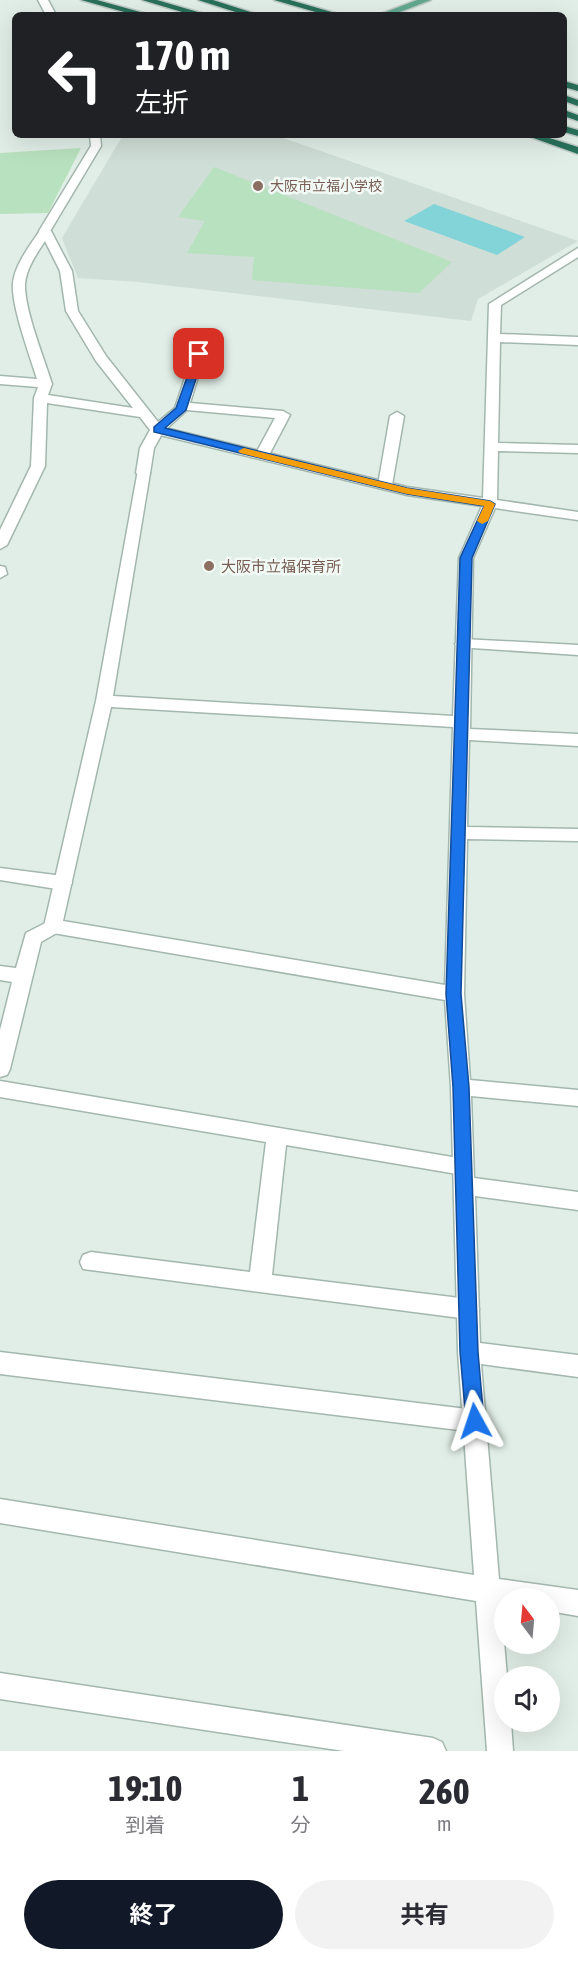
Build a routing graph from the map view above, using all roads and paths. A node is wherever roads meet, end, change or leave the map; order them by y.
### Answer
1 (86, 0) edge
2 (147, 0) edge
3 (203, 0) edge
4 (279, 0) edge
5 (426, 0) edge
6 (134, 12) edge
7 (192, 12) edge
8 (245, 12) edge
9 (325, 12) edge
10 (392, 12) edge
11 (95, 138) edge
12 (539, 138) edge
13 (578, 151) edge
14 (45, 231) junction
15 (578, 252) edge
16 (494, 338) junction
17 (578, 341) edge
18 (199, 354) dead end
19 (0, 381) edge
20 (45, 384) junction
21 (41, 398) junction
22 (182, 406) junction
23 (146, 414) junction
24 (397, 416) dead end
25 (157, 429) junction
26 (491, 447) junction
27 (578, 449) edge
28 (262, 455) junction
29 (385, 486) junction
30 (490, 504) junction
31 (578, 516) edge
32 (0, 545) edge
33 (463, 644) junction
34 (578, 650) edge
35 (104, 700) junction
36 (461, 728) junction
37 (578, 740) edge
38 (457, 833) junction
39 (578, 835) edge
40 (0, 874) edge
41 (63, 883) junction
42 (53, 926) junction
43 (0, 973) edge
44 (24, 976) junction
45 (454, 994) junction
46 (0, 1069) edge
47 (461, 1087) junction
48 (0, 1089) edge
49 (578, 1098) edge
50 (277, 1135) junction
51 (463, 1176) junction
52 (578, 1201) edge
53 (91, 1262) dead end
54 (260, 1283) junction
55 (468, 1309) junction
56 (469, 1352) junction
57 (0, 1363) edge
58 (578, 1366) edge
59 (475, 1421) junction
60 (0, 1511) edge
61 (488, 1590) junction
62 (578, 1603) edge
63 (0, 1686) edge
64 (433, 1751) edge
65 (500, 1751) edge

1 - 6 highway
2 - 7 highway
3 - 8 highway
4 - 9 highway
5 - 10 main road
11 - 14 street
12 - 13 highway
14 - 20 street
14 - 23 street
15 - 16 street
16 - 17 street
16 - 26 street
18 - 22 street
19 - 20 street
20 - 21 street
21 - 23 street
21 - 32 street
22 - 25 street
22 - 28 street
23 - 25 street
24 - 29 street
25 - 28 street
25 - 35 street
26 - 27 street
26 - 30 street
28 - 29 street
29 - 30 street
30 - 31 street
30 - 33 street
33 - 34 street
33 - 36 street
35 - 36 street
35 - 41 street
36 - 37 street
36 - 38 street
38 - 39 street
38 - 45 street
40 - 41 street
41 - 42 street
42 - 44 street
42 - 45 street
43 - 44 street
44 - 46 street
45 - 47 street
47 - 49 street
47 - 51 street
48 - 50 street
50 - 51 street
50 - 54 street
51 - 52 street
51 - 55 street
53 - 54 street
54 - 55 street
55 - 56 street
56 - 58 street
56 - 59 street
57 - 59 street
59 - 61 street
60 - 61 street
61 - 62 street
61 - 65 street
63 - 64 street

